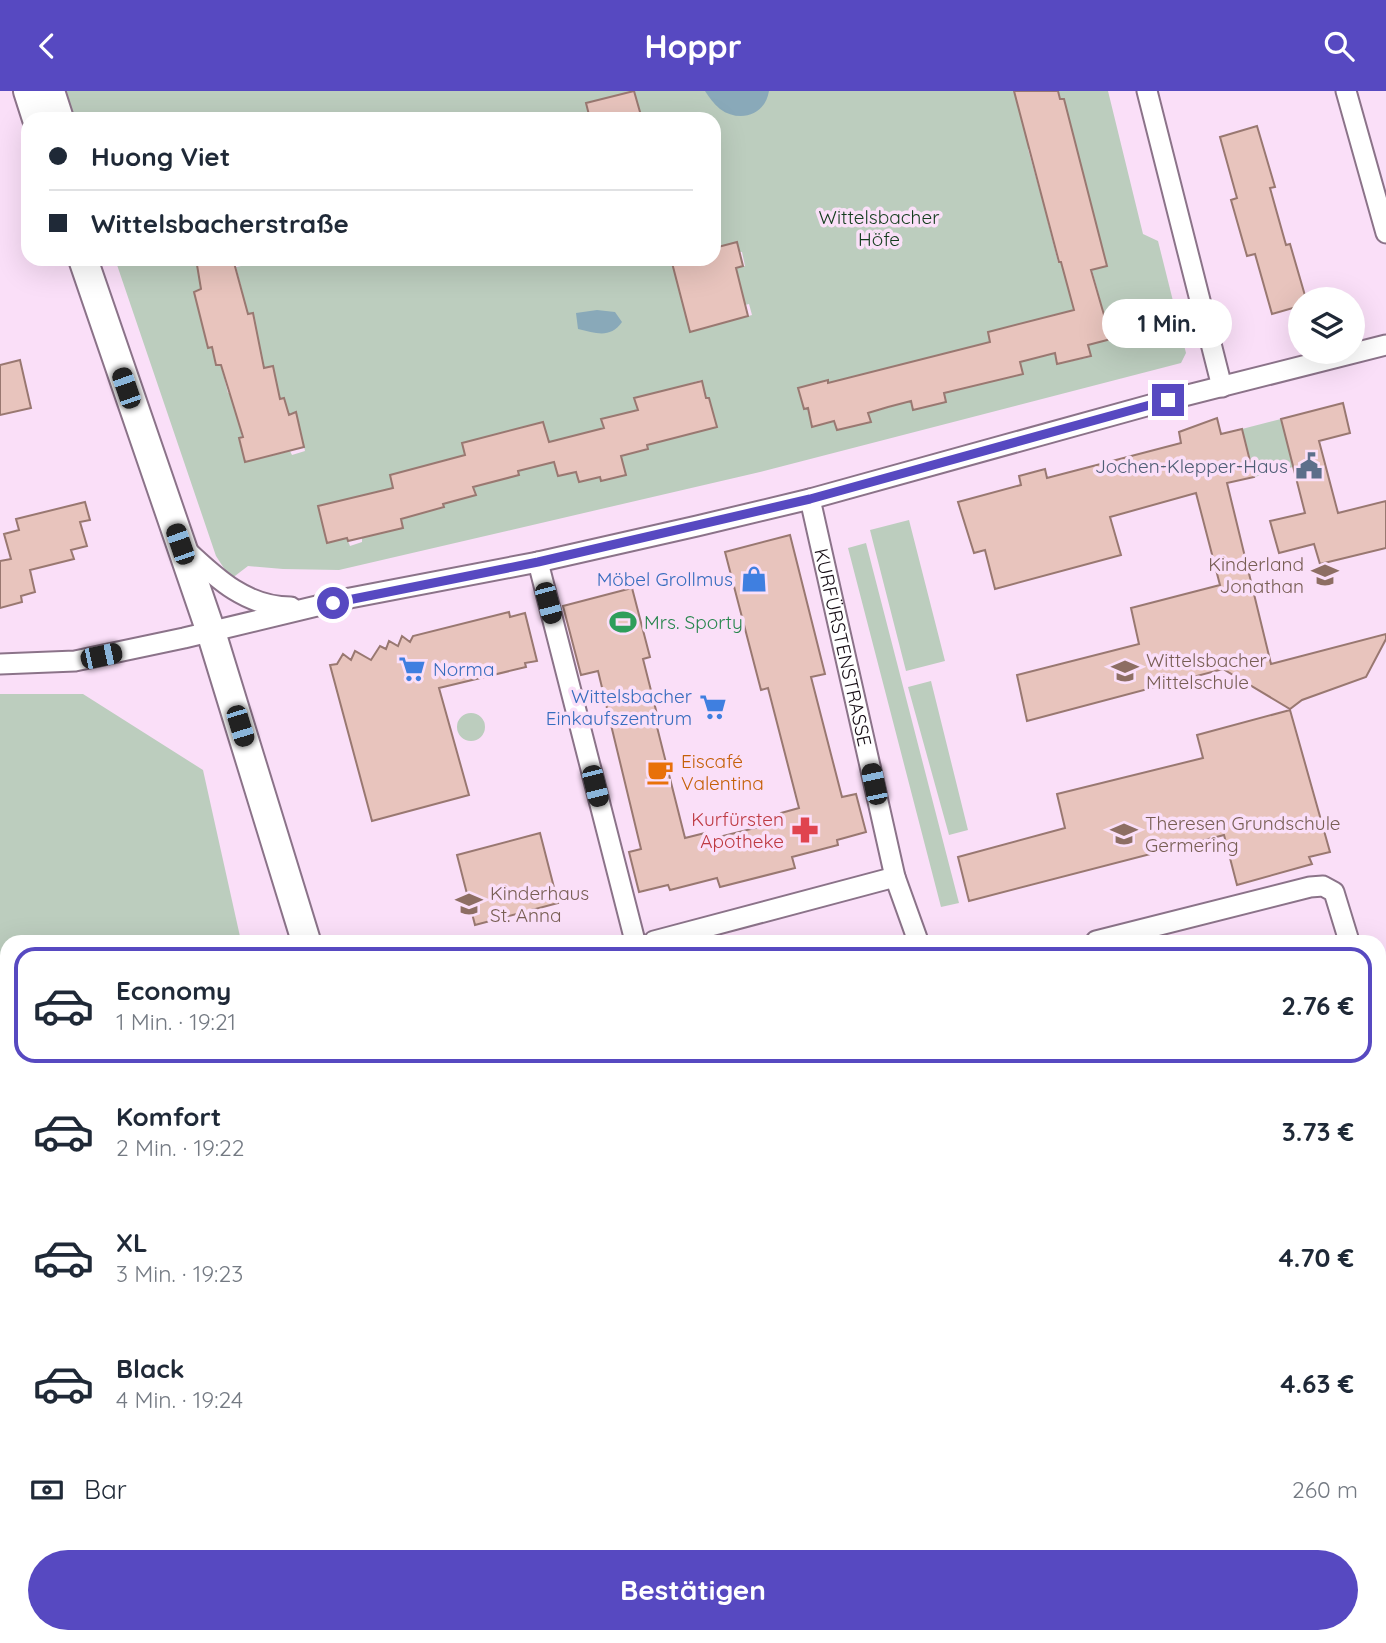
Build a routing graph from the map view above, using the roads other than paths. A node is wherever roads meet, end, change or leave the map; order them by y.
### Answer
1 (28, 91) edge
2 (50, 91) edge
3 (1147, 91) edge
4 (1346, 91) edge
5 (35, 112) edge
6 (57, 112) edge
7 (1386, 233) edge
8 (85, 266) edge
9 (1386, 345) edge
10 (1222, 387) junction
11 (810, 499) junction
12 (180, 544) junction
13 (538, 562) junction
14 (316, 607) junction
15 (211, 632) junction
16 (0, 664) edge
17 (895, 877) junction
18 (304, 935) edge
19 (633, 935) edge
20 (676, 935) edge
21 (916, 935) edge
22 (1120, 935) edge
23 (1347, 935) edge

1 - 5 main road
2 - 6 main road
3 - 10 street
4 - 7 street
8 - 12 main road
9 - 10 street
10 - 11 street
11 - 13 street
11 - 17 street, KURFÜRSTENSTRASSE
12 - 14 street
12 - 15 main road
13 - 14 street
13 - 19 street
14 - 15 street
15 - 16 street
15 - 18 main road
17 - 20 street
17 - 21 street, KURFÜRSTENSTRASSE
22 - 23 street

